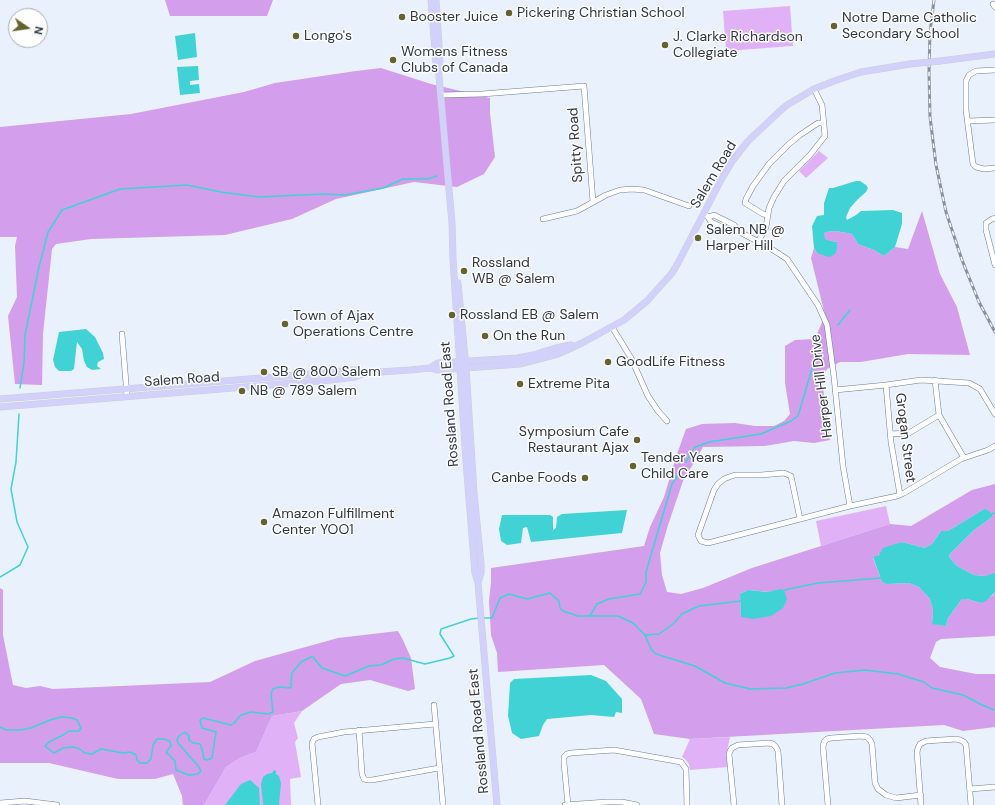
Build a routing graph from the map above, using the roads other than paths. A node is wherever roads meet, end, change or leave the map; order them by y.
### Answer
1 (431, 0) edge
2 (436, 0) edge
3 (995, 54) edge
4 (438, 65) junction
5 (995, 70) edge
6 (814, 89) junction
7 (441, 95) junction
8 (995, 120) edge
9 (968, 121) junction
10 (824, 123) junction
11 (995, 168) edge
12 (593, 202) junction
13 (689, 206) dead end
14 (768, 215) junction
15 (706, 216) junction
16 (995, 218) edge
17 (543, 219) dead end
18 (758, 242) junction
19 (995, 265) edge
20 (612, 327) junction
21 (122, 334) dead end
22 (463, 365) junction
23 (365, 373) junction
24 (935, 380) junction
25 (886, 385) junction
26 (126, 388) junction
27 (835, 390) junction
28 (126, 396) junction
29 (0, 398) edge
30 (0, 407) edge
31 (995, 414) edge
32 (939, 415) junction
33 (667, 421) dead end
34 (890, 434) junction
35 (995, 446) edge
36 (964, 458) junction
37 (900, 495) junction
38 (850, 506) junction
39 (800, 519) junction
40 (434, 705) dead end
41 (435, 724) junction
42 (358, 730) junction
43 (439, 768) junction
44 (995, 787) edge
45 (970, 789) junction
46 (921, 795) junction
47 (0, 803) edge
48 (616, 803) edge
49 (45, 804) edge
50 (57, 805) edge
51 (318, 805) edge
52 (443, 805) edge
53 (497, 805) edge
54 (567, 805) edge
55 (637, 805) edge
56 (687, 805) edge
57 (734, 805) edge
58 (782, 805) edge
59 (828, 805) edge
60 (922, 805) edge
61 (971, 805) edge

1 - 4 main road, Rossland Road East
2 - 4 main road, Rossland Road East
3 - 6 main road, Salem Road, bridge
4 - 7 main road, Rossland Road East
5 - 9 street
6 - 10 street
6 - 15 main road, Salem Road
7 - 12 street, Spitty Road
7 - 22 main road, Rossland Road East
8 - 9 street
9 - 11 street
10 - 14 street
10 - 14 street
12 - 13 street
12 - 17 street
14 - 18 street
15 - 18 street, Harper Hill Drive
15 - 20 main road, Salem Road
16 - 19 street
18 - 27 street, Harper Hill Drive
20 - 22 main road, Salem Road
20 - 33 street
21 - 26 street
22 - 23 main road, Salem Road
22 - 53 main road, Rossland Road East
23 - 26 main road, Salem Road
23 - 28 main road, Salem Road
24 - 25 street
24 - 31 street
24 - 32 street
25 - 27 street
25 - 34 street, Grogan Street
26 - 28 street
26 - 29 main road, Salem Road
27 - 38 street, Harper Hill Drive
28 - 30 main road, Salem Road
32 - 34 street
32 - 36 street
34 - 37 street, Grogan Street
35 - 36 street
36 - 37 street
37 - 38 street
38 - 39 street
39 - 39 street
40 - 41 street
41 - 42 street
41 - 43 street
42 - 43 street
42 - 51 street
43 - 52 street
44 - 45 street
45 - 46 street
45 - 61 street
46 - 59 street
46 - 60 street
47 - 49 street
48 - 54 street
48 - 55 street
49 - 50 street
54 - 56 street
57 - 58 street

